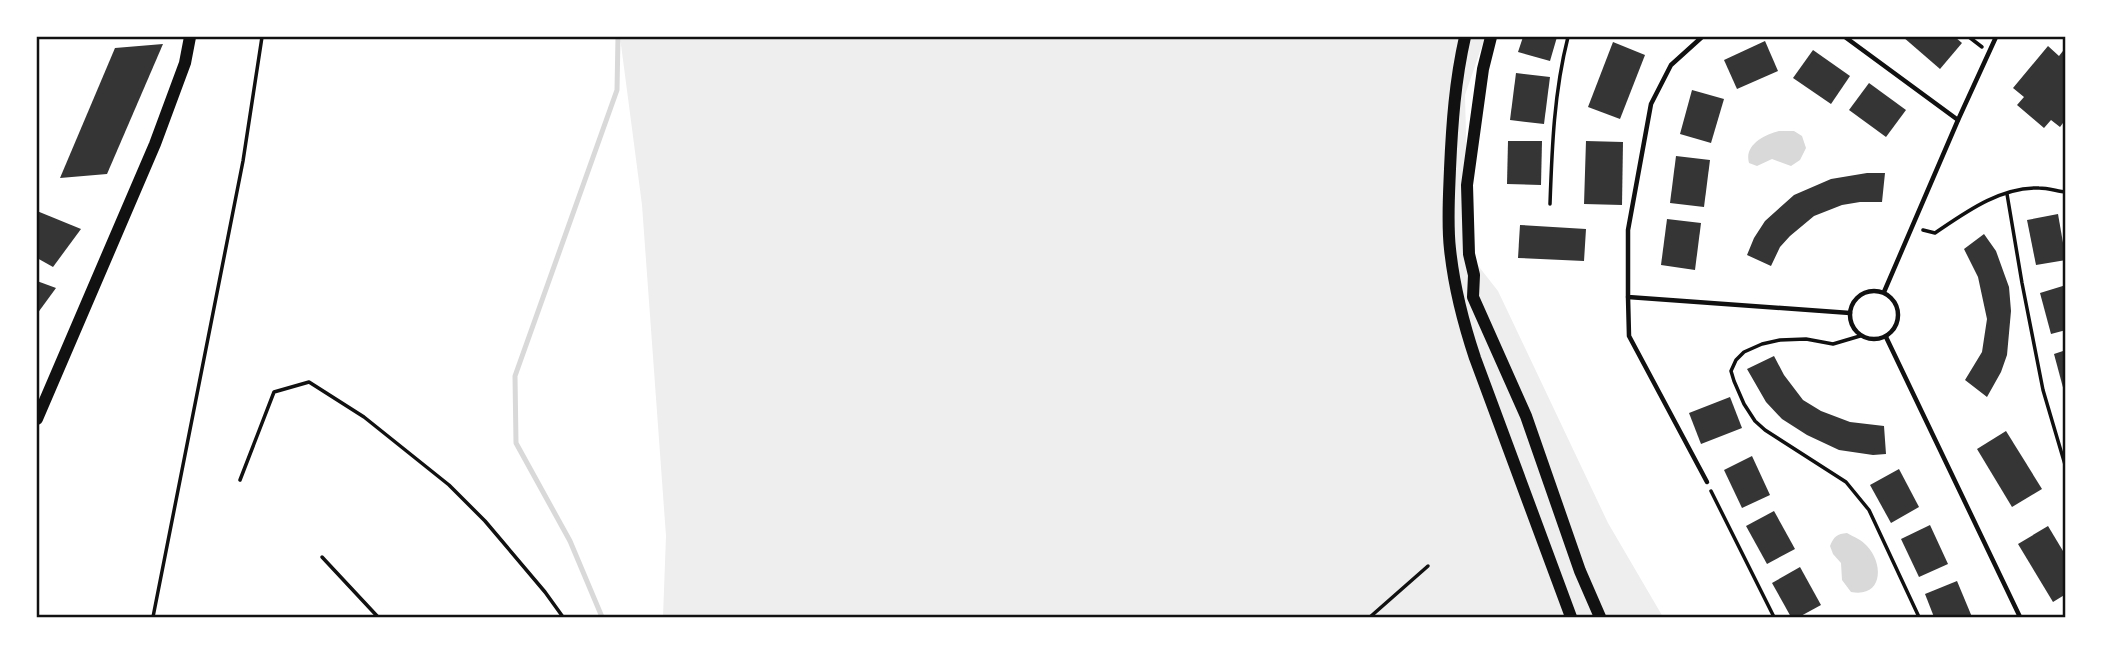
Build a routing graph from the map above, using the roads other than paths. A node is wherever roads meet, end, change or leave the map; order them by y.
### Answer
1 (190, 37) edge
2 (1465, 37) edge
3 (1491, 37) edge
4 (1702, 37) edge
5 (1845, 37) edge
6 (1996, 37) edge
7 (1958, 120) junction
8 (1884, 292) junction
9 (1628, 297) junction
10 (1850, 313) junction
11 (1886, 337) junction
12 (37, 419) edge
13 (1707, 482) road end
14 (1571, 617) edge
15 (1600, 617) edge
16 (2020, 617) edge

1 - 12 street
2 - 14 street
3 - 15 street
4 - 9 lane
5 - 7 lane
6 - 7 lane
7 - 8 lane
8 - 10 lane
8 - 11 lane
9 - 10 lane
9 - 13 lane
10 - 11 lane
11 - 16 lane

